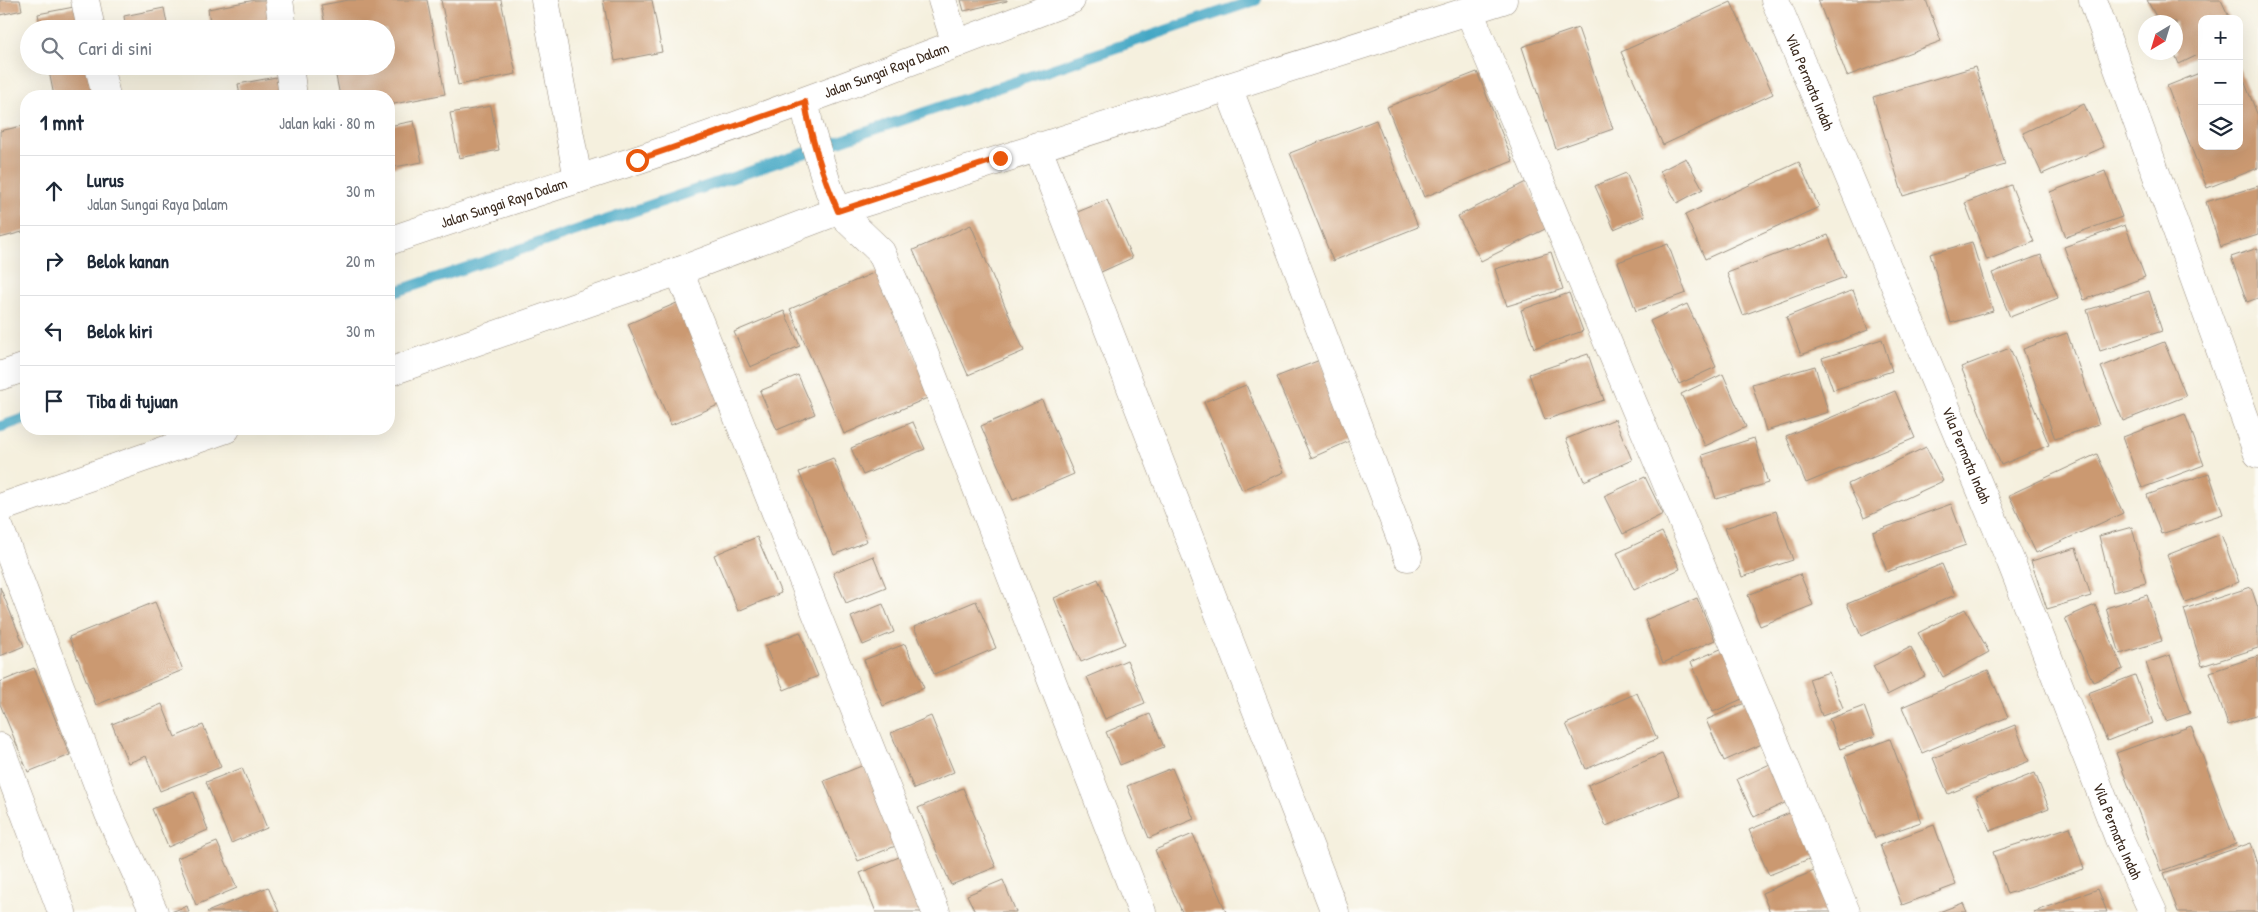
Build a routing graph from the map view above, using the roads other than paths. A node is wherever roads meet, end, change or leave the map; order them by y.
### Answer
1 (85, 0) edge
2 (279, 0) edge
3 (545, 0) edge
4 (942, 0) edge
5 (1071, 0) edge
6 (1503, 0) edge
7 (1775, 0) edge
8 (2093, 0) edge
9 (1469, 11) junction
10 (89, 20) edge
11 (282, 20) edge
12 (956, 44) junction
13 (101, 75) edge
14 (290, 75) edge
15 (1228, 87) junction
16 (105, 90) edge
17 (292, 90) edge
18 (807, 113) junction
19 (1036, 146) junction
20 (578, 179) junction
21 (834, 200) junction
22 (395, 239) edge
23 (679, 271) junction
24 (20, 368) edge
25 (395, 370) edge
26 (0, 376) edge
27 (209, 435) edge
28 (2258, 454) edge
29 (0, 508) edge
30 (0, 529) edge
31 (1408, 557) dead end
32 (0, 747) edge
33 (62, 912) edge
34 (154, 912) edge
35 (936, 912) edge
36 (1142, 912) edge
37 (1335, 912) edge
38 (1846, 912) edge
39 (2153, 912) edge

1 - 10 street
2 - 11 street
3 - 20 street
4 - 12 street
5 - 12 street, Jalan Sungai Raya Dalam
6 - 9 street
7 - 39 street, Vila Permata Indah
8 - 28 street
9 - 15 street
9 - 38 street
12 - 18 street, Jalan Sungai Raya Dalam
13 - 16 street
14 - 17 street
15 - 19 street
15 - 31 street
18 - 20 street, Jalan Sungai Raya Dalam
18 - 21 street
19 - 21 street
19 - 37 street
20 - 22 street, Jalan Sungai Raya Dalam
21 - 23 street
21 - 36 street
23 - 25 street
23 - 35 street
24 - 26 street
27 - 29 street
30 - 34 street
32 - 33 street

